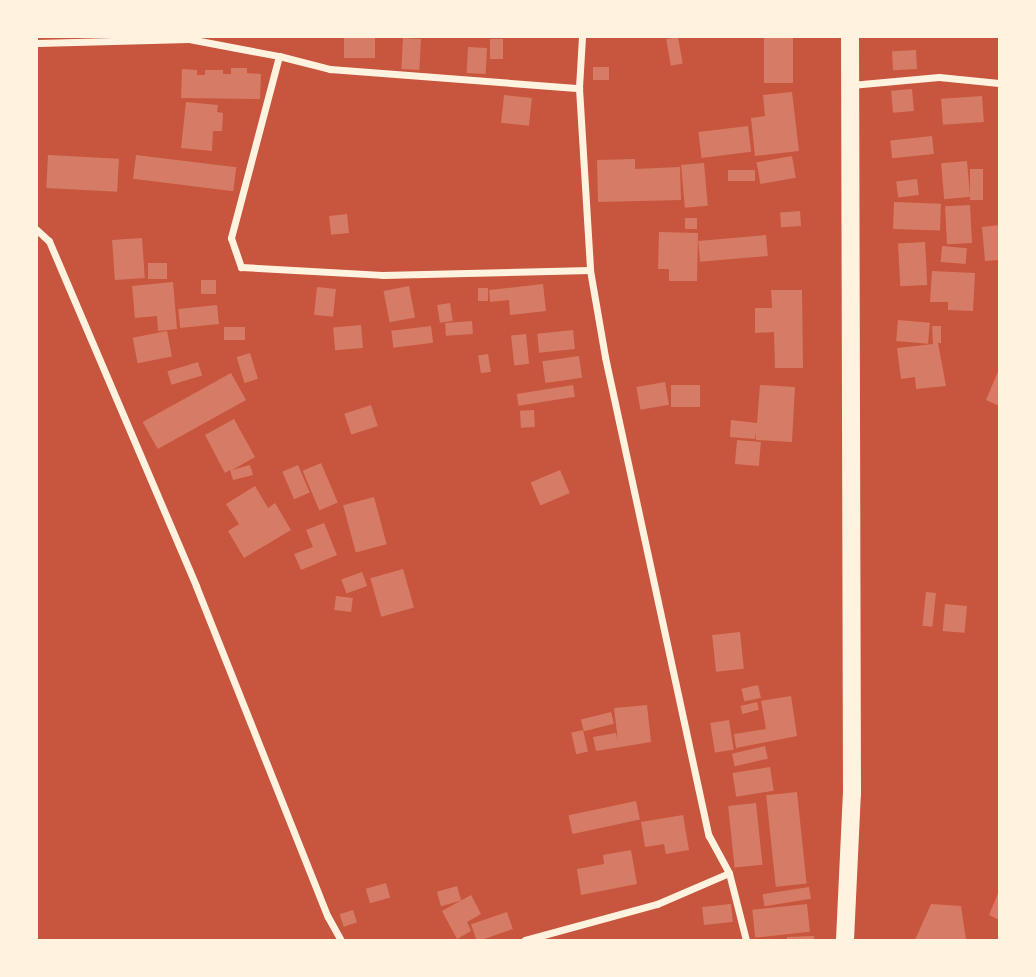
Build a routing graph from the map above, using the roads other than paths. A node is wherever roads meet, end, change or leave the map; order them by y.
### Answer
1 (582, 37) edge
2 (850, 37) edge
3 (37, 43) edge
4 (279, 56) junction
5 (999, 83) edge
6 (851, 85) junction
7 (579, 88) junction
8 (37, 230) edge
9 (590, 270) junction
10 (729, 873) junction
11 (341, 940) edge
12 (525, 940) edge
13 (746, 940) edge
14 (845, 940) edge

1 - 7 street
2 - 6 main road
3 - 4 street
4 - 7 street
4 - 9 street
5 - 6 street
6 - 14 main road
7 - 9 street
8 - 11 street
9 - 10 street
10 - 12 street
10 - 13 street

